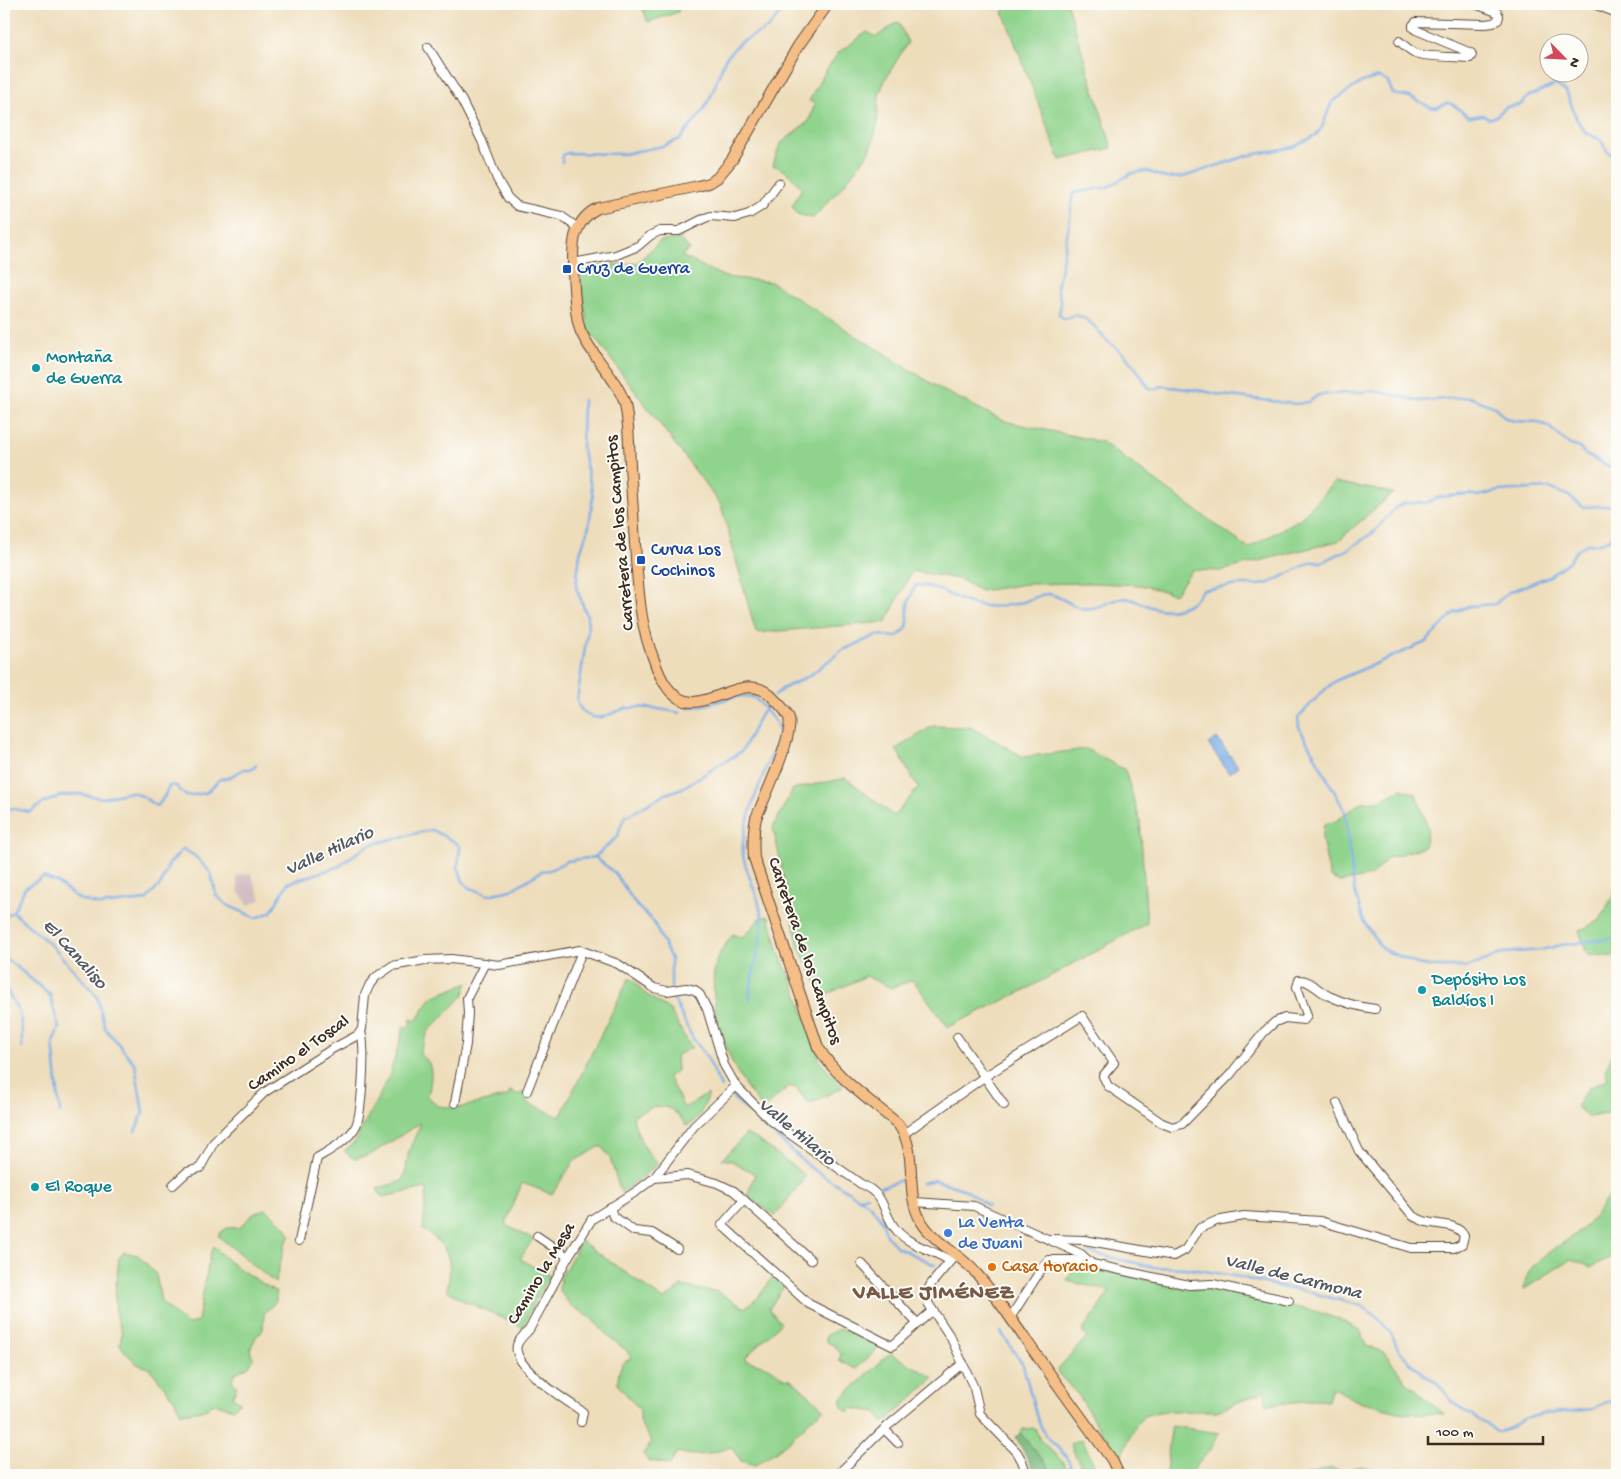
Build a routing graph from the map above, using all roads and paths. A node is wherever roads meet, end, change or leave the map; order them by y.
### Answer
1 (828, 4) edge
2 (1476, 4) edge
3 (1594, 4) edge
4 (1617, 13) edge
5 (1399, 41) dead end
6 (428, 46) dead end
7 (779, 183) dead end
8 (578, 228) junction
9 (573, 263) junction
10 (582, 950) junction
11 (485, 963) junction
12 (1375, 1009) dead end
13 (361, 1032) junction
14 (957, 1037) dead end
15 (984, 1077) junction
16 (736, 1086) junction
17 (527, 1091) dead end
18 (455, 1103) dead end
19 (1336, 1103) dead end
20 (1004, 1105) dead end
21 (905, 1133) junction
22 (654, 1178) junction
23 (172, 1185) dead end
24 (744, 1200) junction
25 (914, 1202) junction
26 (610, 1207) junction
27 (537, 1236) dead end
28 (1051, 1239) junction
29 (299, 1241) dead end
30 (678, 1249) dead end
31 (568, 1257) junction
32 (953, 1257) junction
33 (811, 1260) dead end
34 (862, 1264) dead end
35 (1092, 1264) junction
36 (1289, 1301) dead end
37 (932, 1311) junction
38 (1010, 1318) junction
39 (917, 1324) junction
40 (963, 1363) junction
41 (581, 1422) dead end
42 (884, 1429) junction
43 (898, 1443) dead end
44 (837, 1475) edge
45 (1027, 1475) edge
46 (1119, 1475) edge

1 - 8 main road
2 - 5 street
3 - 4 street
6 - 8 street
7 - 9 street
8 - 9 main road, Carretera de los Campitos
9 - 21 main road, Carretera de los Campitos
10 - 11 street, Camino el Toscal
10 - 16 street
10 - 17 street
11 - 13 street, Camino el Toscal
11 - 18 street
12 - 15 street
13 - 23 street, Camino el Toscal
13 - 29 street
14 - 15 street
15 - 20 street
15 - 21 street
16 - 22 street, Camino la Mesa
16 - 32 street
19 - 28 street
21 - 25 main road
22 - 24 street
22 - 26 street, Camino la Mesa
24 - 33 street
24 - 39 street
25 - 28 street
25 - 32 main road
26 - 30 street
26 - 31 street, Camino la Mesa
27 - 31 street
28 - 35 street
31 - 41 street, Camino la Mesa
32 - 37 street
32 - 38 main road
34 - 39 street
35 - 36 street
35 - 38 street
37 - 39 street
37 - 40 street
38 - 46 main road
40 - 42 street
40 - 45 street
42 - 43 street
42 - 44 street

